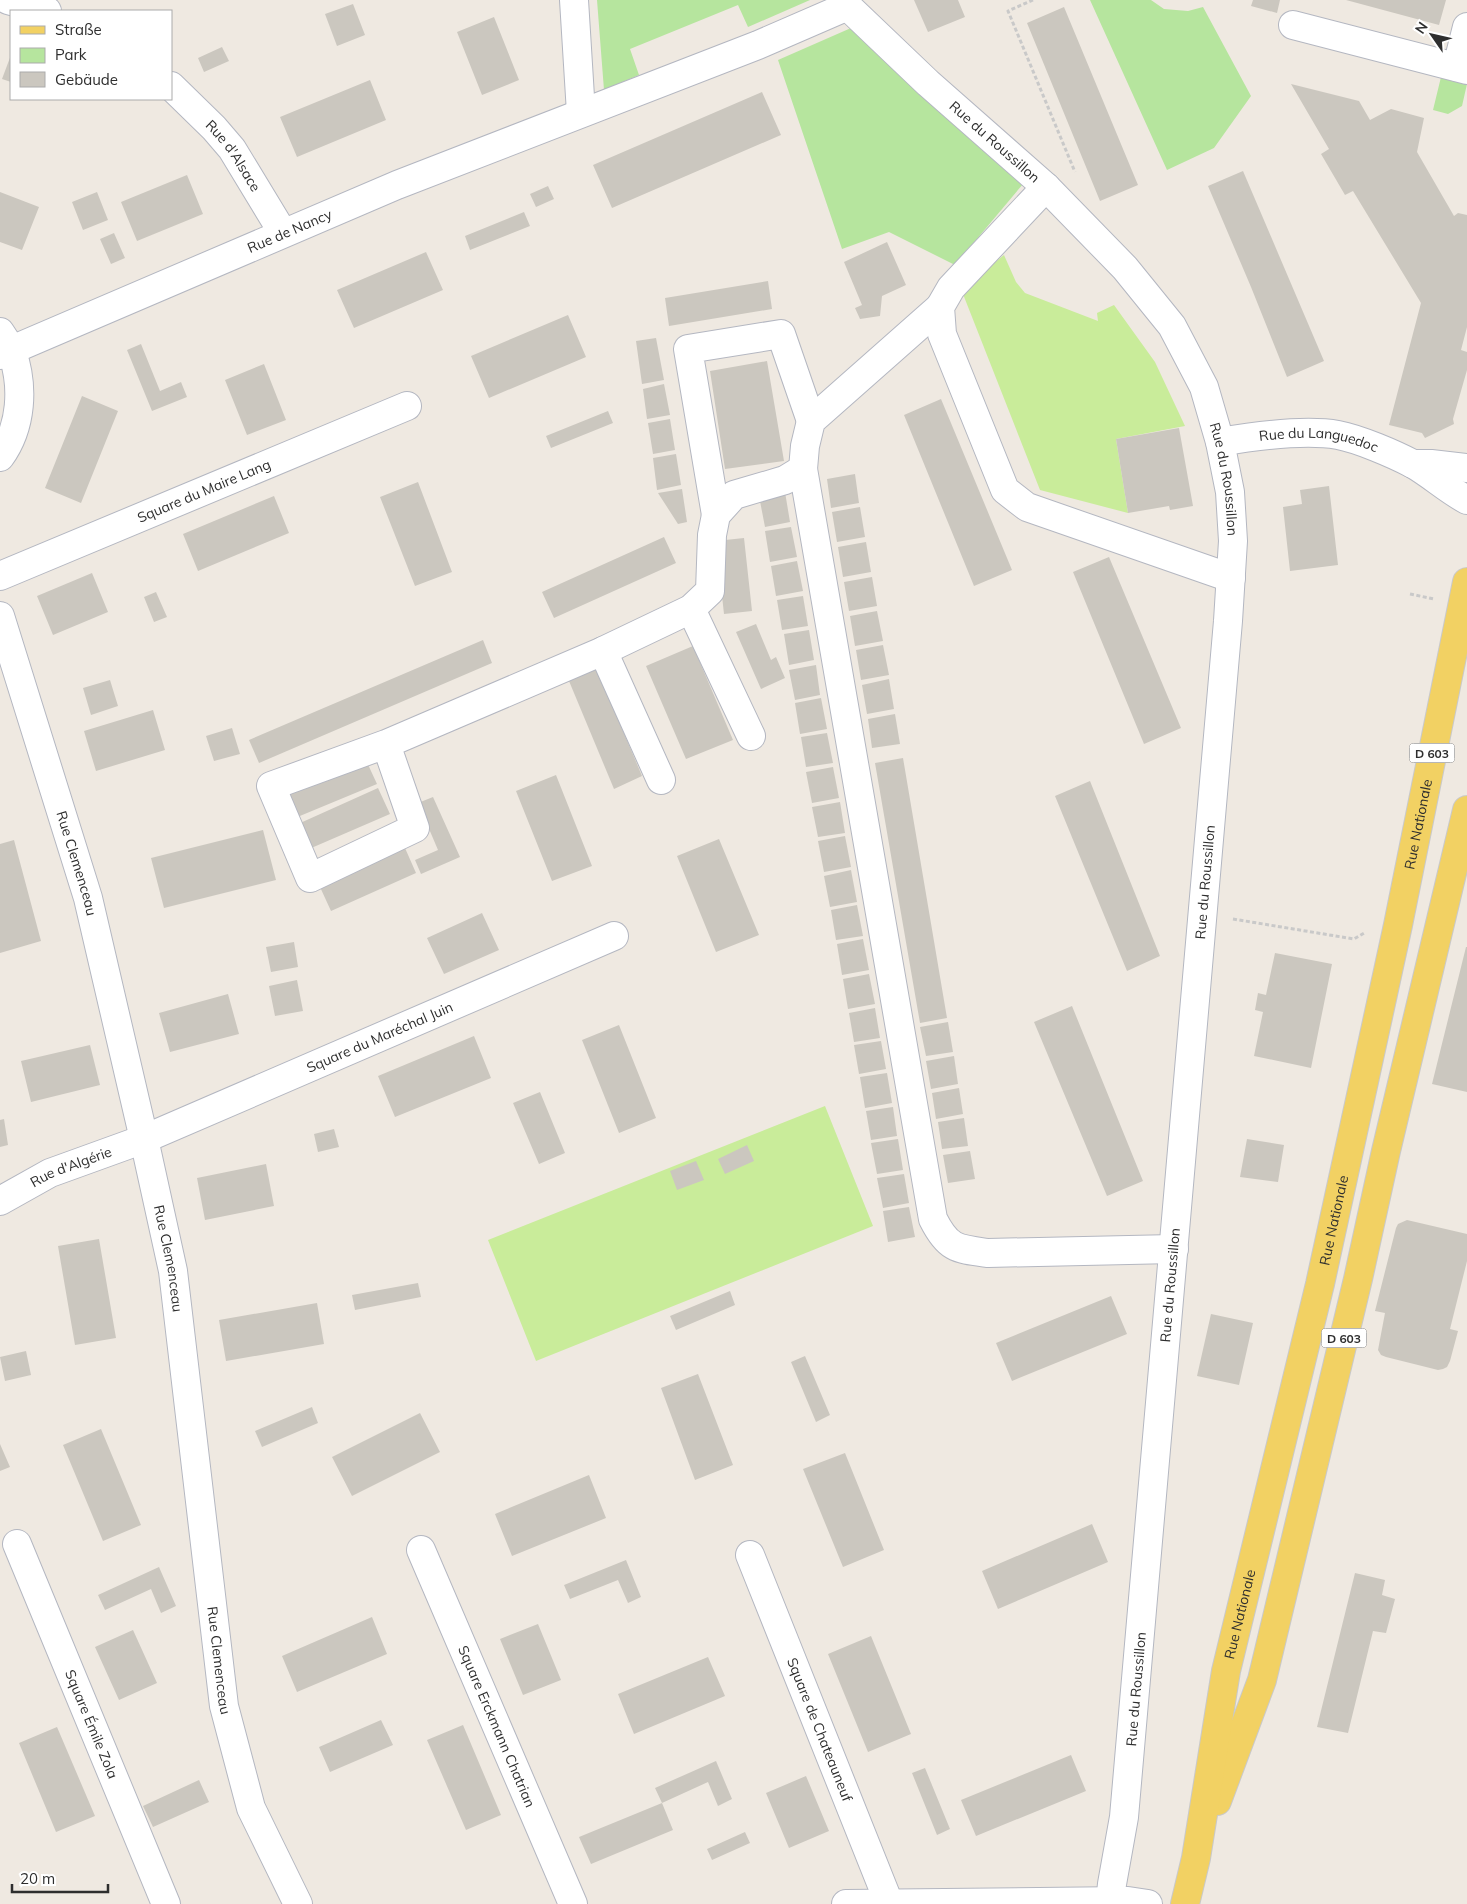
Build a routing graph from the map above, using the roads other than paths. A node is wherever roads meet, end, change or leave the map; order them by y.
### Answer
1 (8, 0) edge
2 (574, 0) edge
3 (845, 3) edge
4 (43, 10) edge
5 (1294, 25) dead end
6 (1467, 27) edge
7 (1462, 69) edge
8 (172, 87) edge
9 (581, 113) junction
10 (1046, 187) junction
11 (283, 234) junction
12 (940, 307) junction
13 (4, 346) edge
14 (407, 406) dead end
15 (812, 421) junction
16 (1220, 442) junction
17 (0, 457) edge
18 (1413, 464) junction
19 (1467, 468) edge
20 (803, 470) junction
21 (1467, 500) edge
22 (716, 515) junction
23 (0, 576) edge
24 (1231, 578) junction
25 (1467, 582) edge
26 (691, 609) junction
27 (0, 616) edge
28 (603, 651) junction
29 (751, 736) dead end
30 (386, 744) junction
31 (661, 780) dead end
32 (1467, 810) edge
33 (614, 936) dead end
34 (144, 1139) junction
35 (0, 1201) edge
36 (1174, 1249) junction
37 (18, 1544) dead end
38 (420, 1550) dead end
39 (750, 1555) dead end
40 (1196, 1858) junction
41 (1110, 1902) junction
42 (889, 1903) junction
43 (166, 1904) edge
44 (298, 1904) edge
45 (573, 1904) edge
46 (846, 1904) edge
47 (1148, 1904) edge
48 (1185, 1904) edge

1 - 4 street
2 - 9 street
3 - 9 street, Rue du Roussillon
3 - 10 street, Rue du Roussillon
5 - 7 street
6 - 7 street
8 - 11 street, Rue d'Alsace
9 - 11 street, Rue de Nancy
10 - 12 street
10 - 16 street, Rue du Roussillon
11 - 13 street, Rue de Nancy
12 - 15 street
12 - 24 street
13 - 17 street
14 - 23 street, Square du Maire Lang
15 - 20 street
15 - 22 street
16 - 18 street, Rue du Languedoc
16 - 24 street, Rue du Roussillon
18 - 19 street, Rue du Languedoc
18 - 21 street, Rue du Languedoc
20 - 22 street
20 - 36 street
22 - 26 street
24 - 36 street, Rue du Roussillon
25 - 40 main road, Rue Nationale / D 603
26 - 28 street
26 - 29 street
27 - 34 street, Rue Clemenceau
28 - 30 street
28 - 31 street
30 - 30 street
32 - 40 main road, Rue Nationale / D 603
33 - 34 street, Square du Maréchal Juin
34 - 35 street, Rue d'Algérie
34 - 44 street, Rue Clemenceau
36 - 41 street, Rue du Roussillon
37 - 43 street, Square Émile Zola
38 - 45 street, Square Erckmann Chatrian
39 - 42 street, Square de Chateauneuf
40 - 48 main road, Rue Nationale / D 603
41 - 42 street
41 - 47 street
42 - 46 street

